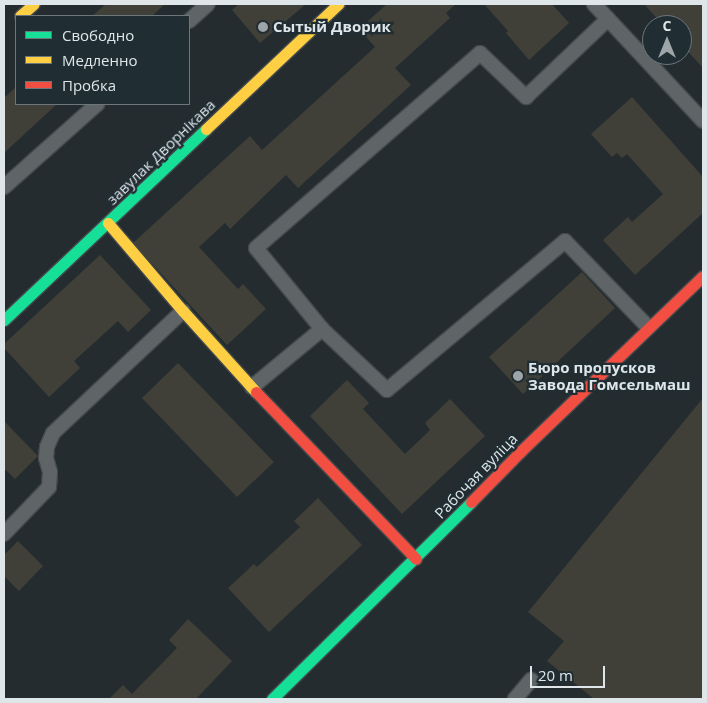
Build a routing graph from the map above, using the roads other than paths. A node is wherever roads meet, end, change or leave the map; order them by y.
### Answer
1 (34, 4) edge
2 (208, 4) edge
3 (338, 4) edge
4 (594, 4) edge
5 (21, 15) edge
6 (608, 19) junction
7 (190, 20) edge
8 (96, 105) edge
9 (703, 121) edge
10 (4, 187) edge
11 (108, 223) junction
12 (703, 276) edge
13 (182, 311) junction
14 (4, 320) edge
15 (648, 327) junction
16 (322, 329) junction
17 (252, 388) junction
18 (4, 534) edge
19 (416, 559) junction
20 (531, 680) dead end
21 (272, 699) edge
22 (515, 699) edge

1 - 5 street
2 - 7 lane
3 - 11 street, завулак Дворнікава
4 - 6 lane
6 - 9 lane
6 - 16 lane
8 - 10 lane
11 - 13 street
11 - 14 street, завулак Дворнікава
12 - 15 street, Рабочая вуліца
13 - 17 street
13 - 18 lane
15 - 16 lane
15 - 19 street, Рабочая вуліца
16 - 17 lane
17 - 19 street
19 - 21 street, Рабочая вуліца
20 - 22 lane

